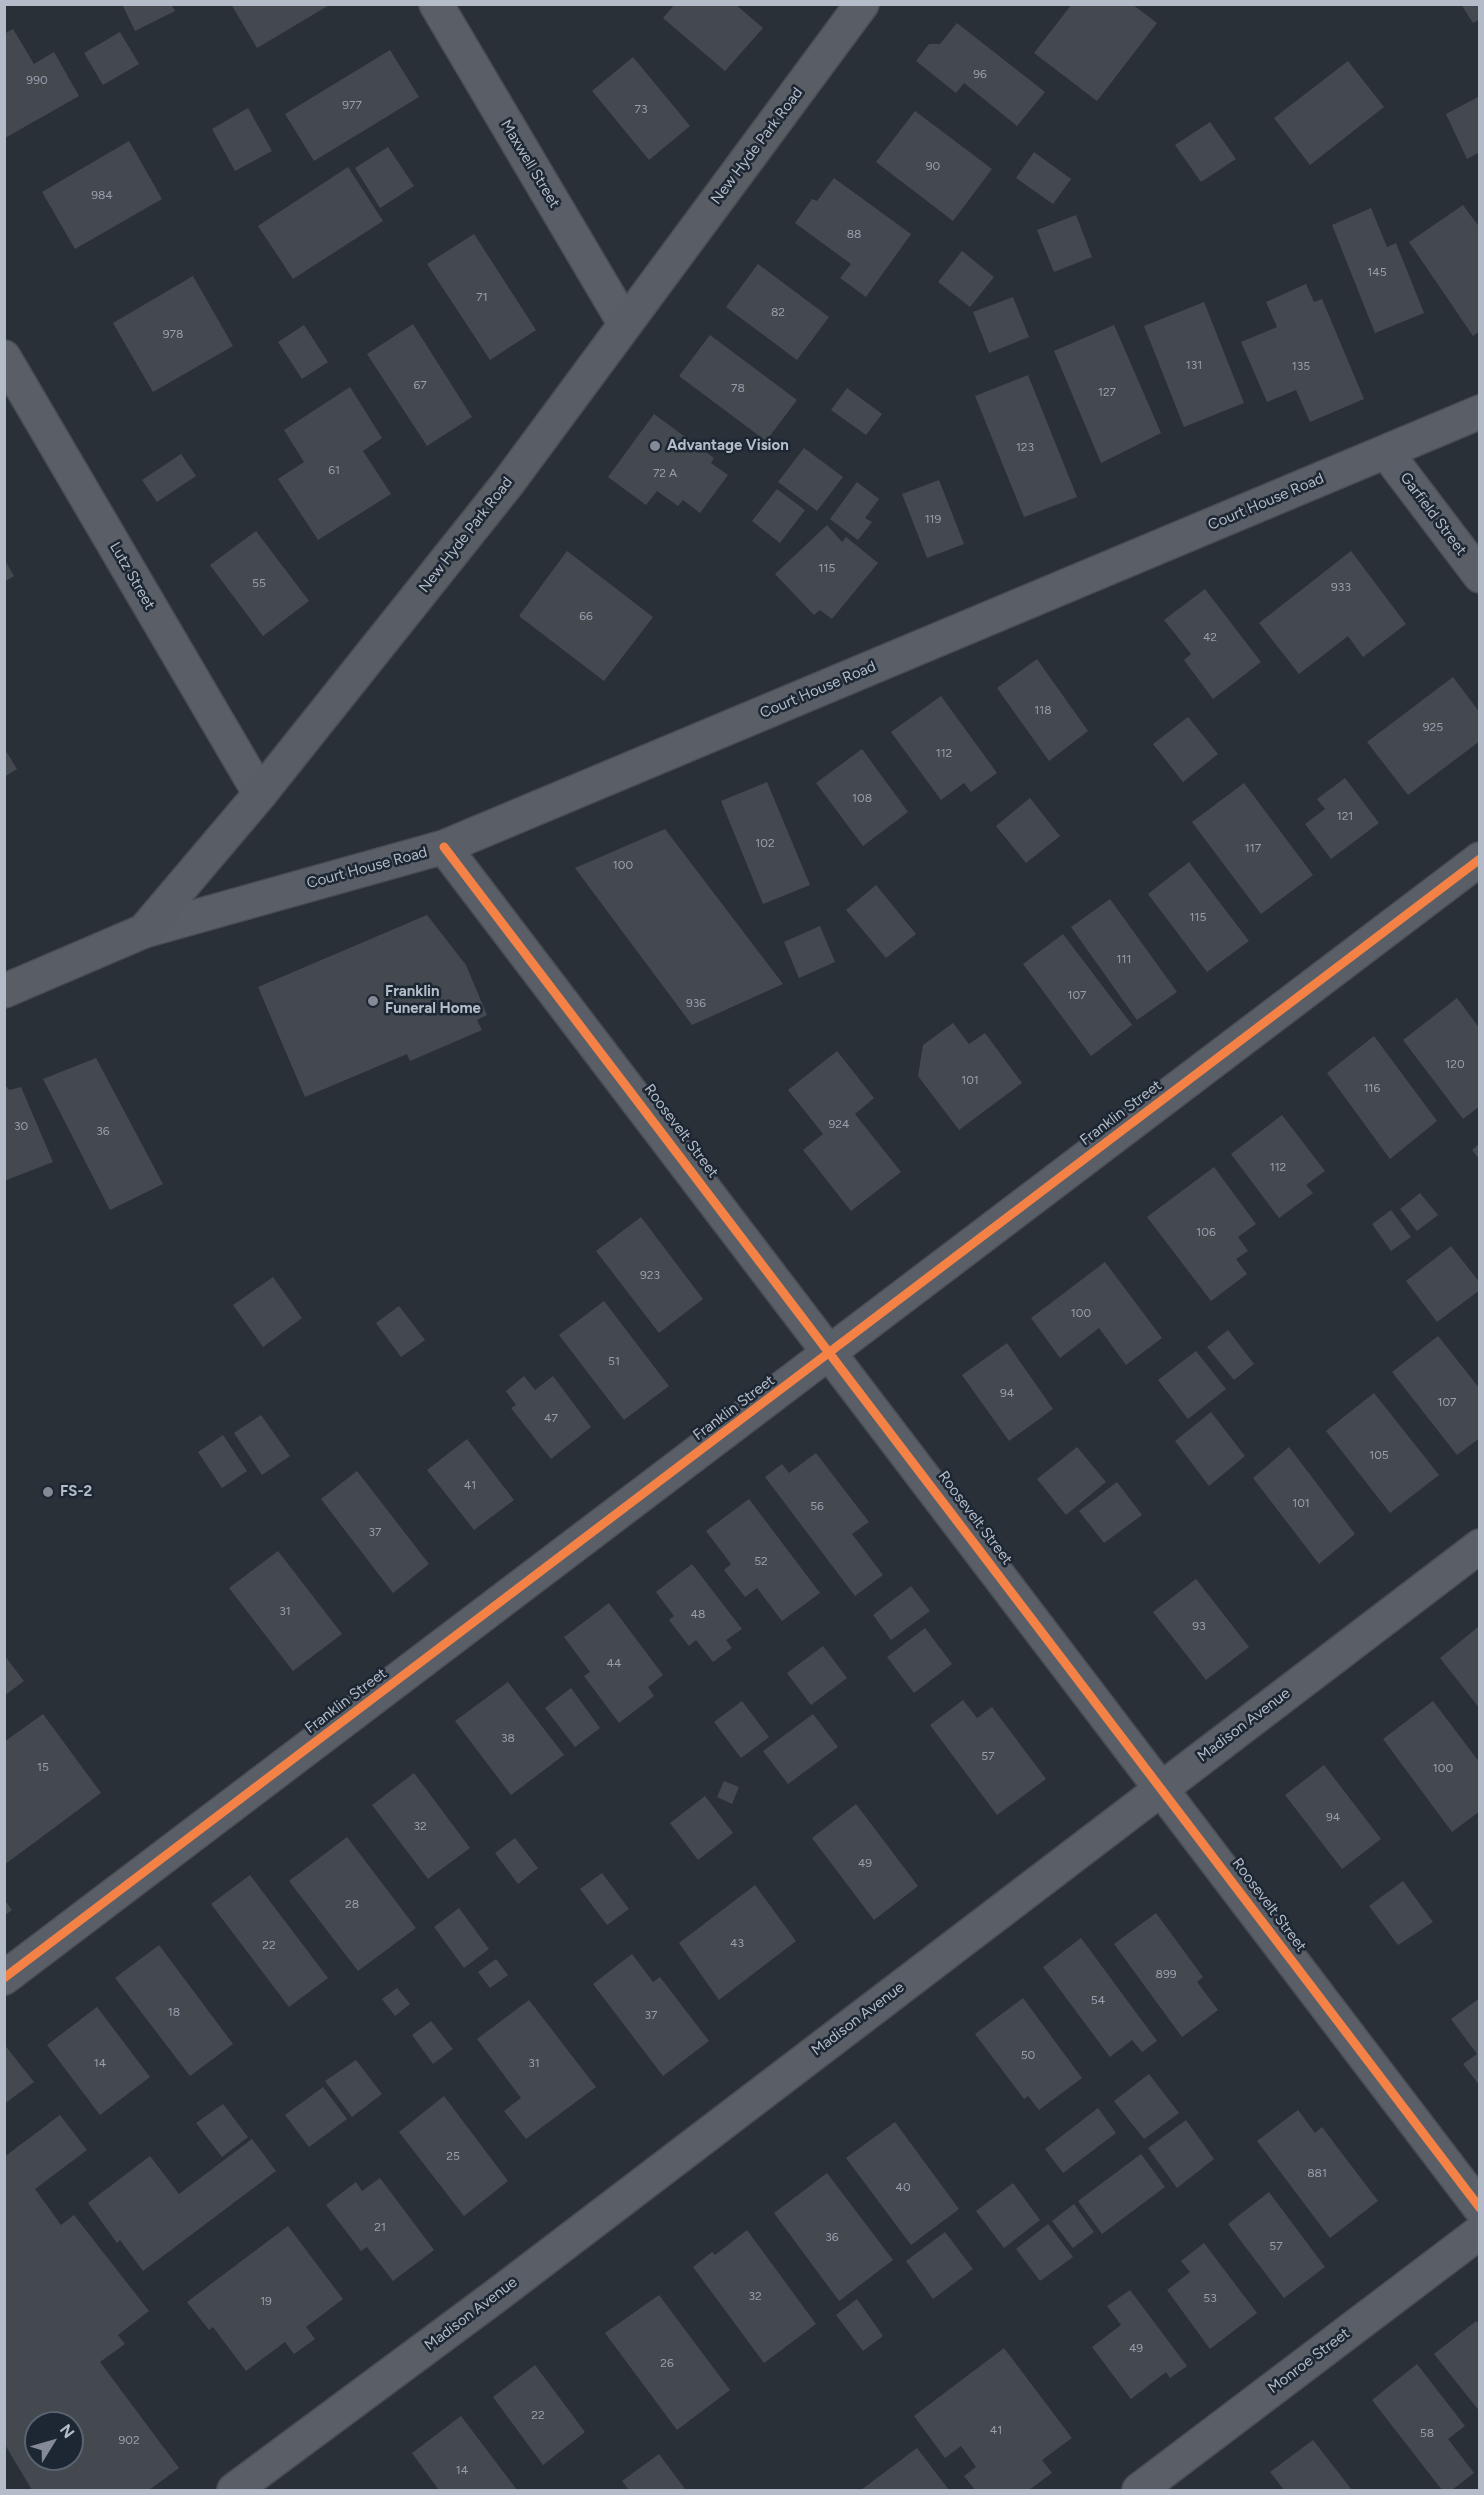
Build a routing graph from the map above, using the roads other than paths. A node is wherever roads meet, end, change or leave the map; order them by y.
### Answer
1 (436, 4) edge
2 (862, 4) edge
3 (625, 324) junction
4 (4, 357) edge
5 (1479, 412) edge
6 (1386, 452) junction
7 (1479, 576) edge
8 (260, 794) junction
9 (444, 847) junction
10 (1479, 859) edge
11 (144, 931) junction
12 (4, 991) edge
13 (831, 1353) junction
14 (1479, 1546) edge
15 (1161, 1788) junction
16 (4, 1978) edge
17 (1479, 2208) edge
18 (1479, 2232) edge
19 (234, 2490) edge
20 (1139, 2490) edge

1 - 3 street, Maxwell Street
2 - 3 main road, New Hyde Park Road
3 - 8 main road, New Hyde Park Road
4 - 8 street, Lutz Street
5 - 6 street, Court House Road
6 - 7 street, Garfield Street
6 - 9 street, Court House Road
8 - 11 main road, New Hyde Park Road
9 - 11 street, Court House Road
9 - 13 street, Roosevelt Street
10 - 13 street, Franklin Street
11 - 12 main road, New Hyde Park Road
13 - 15 street, Roosevelt Street
13 - 16 street, Franklin Street
14 - 15 street, Madison Avenue
15 - 17 street, Roosevelt Street
15 - 19 street, Madison Avenue
18 - 20 street, Monroe Street

